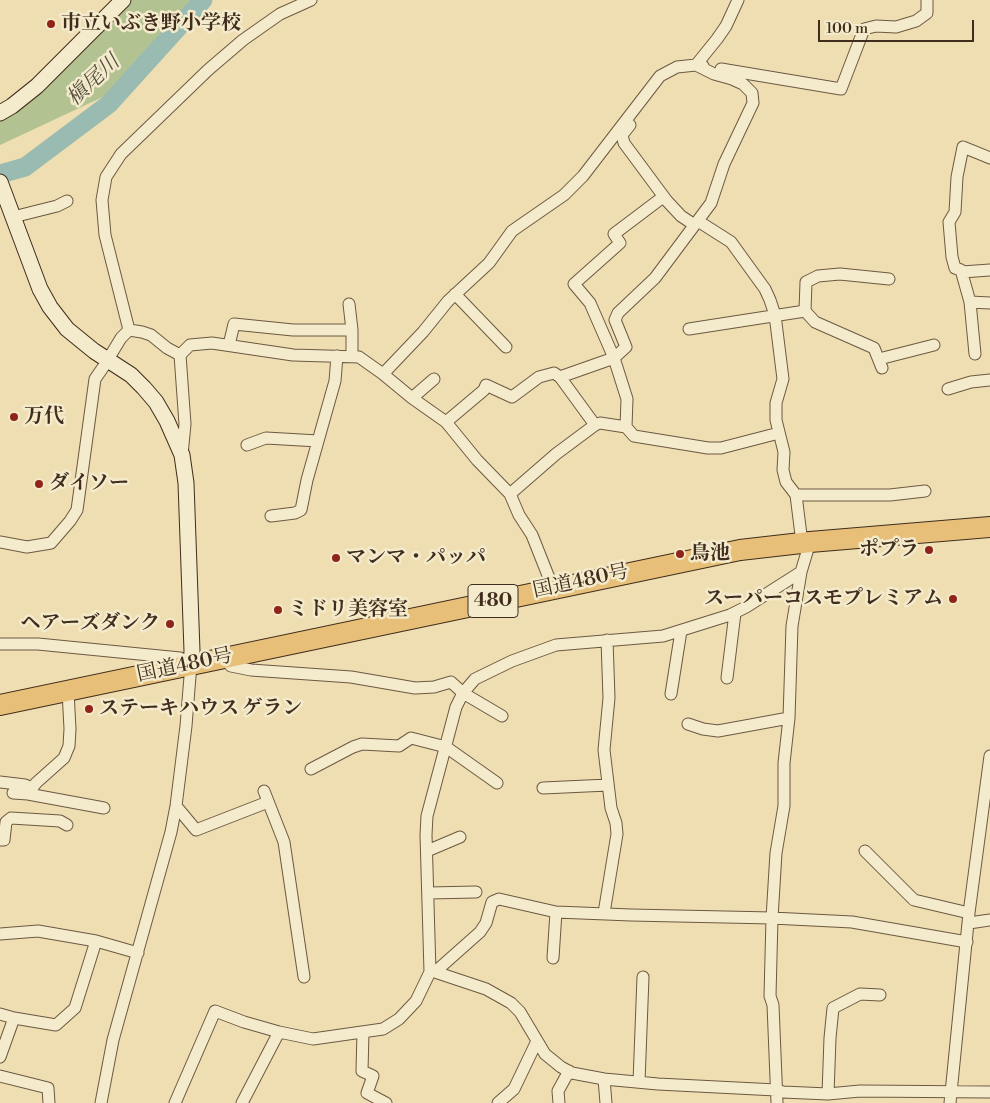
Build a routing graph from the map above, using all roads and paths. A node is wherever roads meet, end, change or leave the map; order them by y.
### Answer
1 (123, 0) edge
2 (311, 0) edge
3 (738, 0) edge
4 (927, 0) edge
5 (696, 65) junction
6 (637, 106) junction
7 (0, 113) edge
8 (990, 158) edge
9 (0, 182) edge
10 (663, 196) junction
11 (63, 206) dead end
12 (12, 213) junction
13 (696, 223) junction
14 (990, 270) edge
15 (962, 272) junction
16 (889, 279) dead end
17 (455, 294) junction
18 (970, 302) junction
19 (990, 303) edge
20 (349, 304) dead end
21 (806, 311) junction
22 (775, 315) junction
23 (617, 316) junction
24 (598, 322) junction
25 (690, 329) dead end
26 (129, 330) junction
27 (352, 330) junction
28 (229, 344) junction
29 (934, 345) dead end
30 (506, 347) dead end
31 (975, 354) dead end
32 (180, 355) junction
33 (337, 356) junction
34 (352, 356) junction
35 (614, 358) junction
36 (108, 360) junction
37 (384, 374) junction
38 (560, 377) junction
39 (434, 379) dead end
40 (990, 380) edge
41 (948, 390) dead end
42 (412, 398) junction
43 (446, 422) junction
44 (595, 425) junction
45 (626, 427) junction
46 (780, 432) junction
47 (318, 441) junction
48 (248, 445) dead end
49 (182, 455) junction
50 (925, 491) dead end
51 (510, 494) junction
52 (796, 495) junction
53 (271, 516) dead end
54 (990, 527) edge
55 (0, 542) edge
56 (806, 542) junction
57 (801, 572) junction
58 (552, 588) junction
59 (734, 613) junction
60 (680, 631) junction
61 (607, 640) junction
62 (0, 644) edge
63 (223, 658) junction
64 (191, 664) junction
65 (727, 678) dead end
66 (68, 691) junction
67 (462, 692) junction
68 (671, 694) dead end
69 (0, 705) edge
70 (502, 716) dead end
71 (789, 718) junction
72 (688, 724) dead end
73 (446, 747) junction
74 (990, 756) edge
75 (311, 768) dead end
76 (0, 782) edge
77 (497, 783) dead end
78 (608, 785) junction
79 (543, 788) dead end
80 (30, 791) junction
81 (264, 791) dead end
82 (13, 793) dead end
83 (268, 802) junction
84 (176, 806) junction
85 (104, 808) dead end
86 (67, 825) dead end
87 (460, 837) dead end
88 (2, 843) edge
89 (427, 851) junction
90 (865, 851) dead end
91 (476, 892) dead end
92 (428, 893) junction
93 (556, 912) junction
94 (604, 913) junction
95 (772, 918) junction
96 (969, 918) junction
97 (990, 920) edge
98 (0, 934) edge
99 (96, 941) junction
100 (967, 942) junction
101 (138, 953) junction
102 (553, 958) dead end
103 (432, 972) junction
104 (643, 976) dead end
105 (304, 977) dead end
106 (880, 995) dead end
107 (0, 1014) edge
108 (14, 1018) junction
109 (278, 1032) junction
110 (363, 1032) junction
111 (537, 1041) junction
112 (0, 1057) edge
113 (569, 1071) junction
114 (0, 1076) edge
115 (604, 1079) junction
116 (639, 1082) junction
117 (776, 1090) junction
118 (950, 1091) junction
119 (990, 1092) edge
120 (828, 1094) junction
121 (502, 1102) edge
122 (49, 1103) edge
123 (101, 1103) edge
124 (175, 1103) edge
125 (242, 1103) edge
126 (386, 1103) edge
127 (559, 1103) edge
128 (606, 1103) edge
129 (777, 1103) edge
130 (950, 1103) edge

1 - 7 street
2 - 26 street
3 - 5 street
4 - 5 street
5 - 6 street
5 - 13 street
6 - 10 street
6 - 17 street
8 - 15 street
9 - 12 street
10 - 13 street
10 - 24 street
11 - 12 street
12 - 36 street
13 - 22 street
13 - 23 street
14 - 15 street
15 - 18 street
16 - 21 street
17 - 30 street
17 - 37 street
18 - 19 street
18 - 31 street
20 - 27 street
21 - 22 street
21 - 29 street
22 - 25 street
22 - 46 street
23 - 24 street
23 - 35 street
24 - 35 street
26 - 32 street
26 - 36 street
27 - 28 street
27 - 34 street
28 - 32 street
28 - 33 street
32 - 49 street
33 - 34 street
33 - 47 street
34 - 37 street
35 - 38 street
35 - 45 street
36 - 49 street
36 - 55 street
37 - 42 street
38 - 43 street
38 - 44 street
39 - 42 street
40 - 41 street
42 - 43 street
43 - 51 street
44 - 45 street
44 - 51 street
45 - 46 street
46 - 52 street
47 - 48 street
47 - 53 street
49 - 64 street
50 - 52 street
51 - 58 street
52 - 56 street
54 - 56 highway, 国道480号 / 480
56 - 57 street
56 - 58 highway, 国道480号 / 480
57 - 59 street
57 - 71 street
58 - 63 highway, 国道480号 / 480
59 - 60 street
59 - 65 street
60 - 61 street
60 - 68 street
61 - 67 street
61 - 78 street
62 - 64 street
63 - 64 highway, 国道480号 / 480
63 - 67 street
64 - 66 highway, 国道480号 / 480
64 - 84 street
66 - 69 highway, 国道480号 / 480
66 - 80 street
67 - 70 street
67 - 73 street
71 - 72 street
71 - 95 street
73 - 75 street
73 - 77 street
73 - 89 street
74 - 96 street
76 - 80 street
78 - 79 street
78 - 94 street
80 - 82 street
80 - 85 street
81 - 83 street
83 - 84 street
83 - 105 street
84 - 101 street
86 - 88 street
87 - 89 street
89 - 92 street
90 - 96 street
91 - 92 street
92 - 103 street
93 - 94 street
93 - 102 street
93 - 103 street
94 - 95 street
95 - 100 street
95 - 117 street
96 - 97 street
96 - 100 street
98 - 99 street
99 - 101 street
99 - 108 street
100 - 118 street
101 - 123 street
103 - 110 street
103 - 111 street
104 - 116 street
106 - 120 street
107 - 108 street
108 - 112 street
109 - 110 street
109 - 124 street
109 - 125 street
110 - 126 street
111 - 113 street
111 - 121 street
113 - 115 street
113 - 127 street
114 - 122 street
115 - 116 street
115 - 128 street
116 - 117 street
117 - 120 street
117 - 129 street
118 - 119 street
118 - 120 street
118 - 130 street

